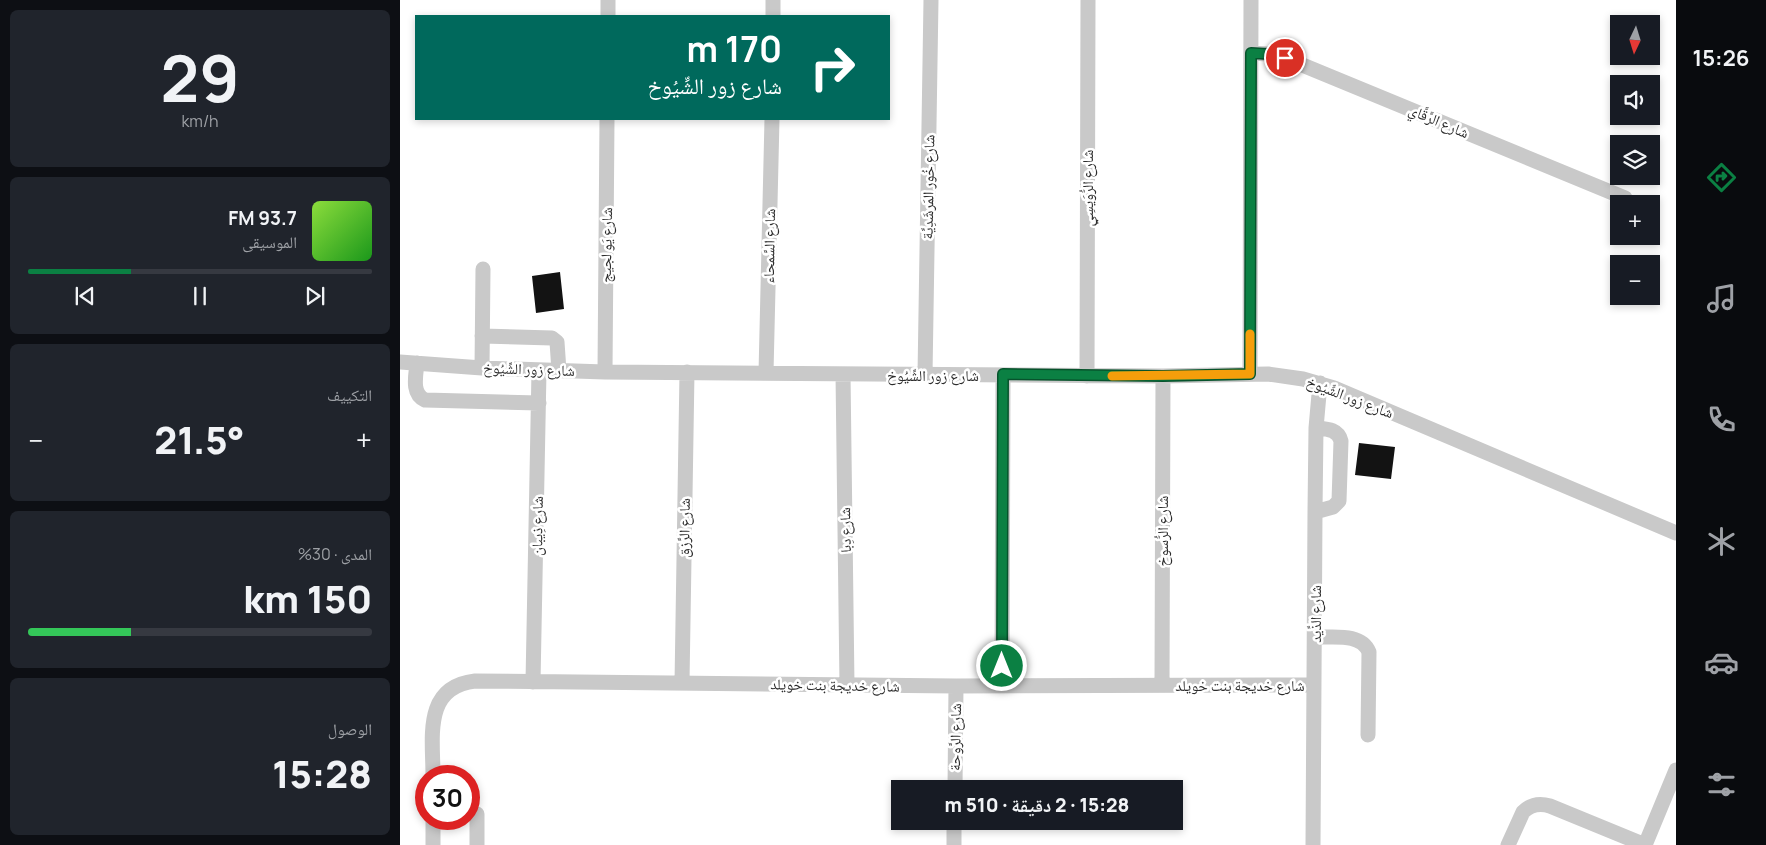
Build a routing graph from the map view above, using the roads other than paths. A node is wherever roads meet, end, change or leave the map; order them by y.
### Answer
1 (608, 0) edge
2 (773, 0) edge
3 (931, 0) edge
4 (1088, 0) edge
5 (1251, 0) edge
6 (608, 15) edge
7 (773, 15) edge
8 (1251, 53) junction
9 (607, 120) edge
10 (772, 120) edge
11 (1617, 195) edge
12 (484, 269) dead end
13 (482, 336) junction
14 (400, 362) edge
15 (417, 363) junction
16 (482, 368) junction
17 (540, 370) junction
18 (559, 371) junction
19 (605, 372) junction
20 (687, 372) junction
21 (766, 373) junction
22 (843, 374) junction
23 (1003, 374) junction
24 (1250, 374) junction
25 (925, 375) junction
26 (1087, 376) junction
27 (1163, 376) junction
28 (1320, 383) junction
29 (540, 403) junction
30 (1316, 428) junction
31 (1314, 512) junction
32 (1676, 533) edge
33 (1315, 637) junction
34 (533, 682) junction
35 (682, 683) junction
36 (847, 685) junction
37 (1162, 685) junction
38 (1314, 685) junction
39 (956, 686) junction
40 (1002, 686) junction
41 (1368, 735) dead end
42 (433, 765) edge
43 (1676, 770) edge
44 (954, 780) edge
45 (433, 830) edge
46 (477, 830) edge
47 (954, 830) edge
48 (433, 845) edge
49 (477, 845) edge
50 (954, 845) edge
51 (1313, 845) edge
52 (1508, 845) edge
53 (1645, 845) edge

1 - 6 street
2 - 7 street
3 - 25 street, شارع خُور المَرشَدِيَّة
4 - 26 street, شارع الرُّوَيسِي
5 - 8 street
8 - 11 street, شارع الرَّقَّاي
8 - 24 street
9 - 19 street, شارع يَو لجيج
10 - 21 street, شارع السَّمحاء
12 - 13 street
13 - 16 street
13 - 18 street
14 - 15 street, شارع زور الشِّيُوخ
15 - 16 street, شارع زور الشِّيُوخ
15 - 29 street
16 - 17 street, شارع زور الشِّيُوخ
17 - 18 street, شارع زور الشِّيُوخ
17 - 29 street, شارع ذِيبان
18 - 19 street, شارع زور الشِّيُوخ
19 - 20 street, شارع زور الشِّيُوخ
20 - 21 street, شارع زور الشِّيُوخ
20 - 35 street, شارع الرِّزق
21 - 22 street, شارع زور الشِّيُوخ
22 - 25 street, شارع زور الشِّيُوخ
22 - 36 street, شارع دِبا
23 - 25 street, شارع زور الشِّيُوخ
23 - 26 street, شارع زور الشِّيُوخ
23 - 40 street
24 - 27 street, شارع زور الشِّيُوخ
24 - 28 street, شارع زور الشِّيُوخ
26 - 27 street, شارع زور الشِّيُوخ
27 - 37 street, شارع الرُّسوخ
28 - 30 street, شارع الذِّيد
28 - 32 street, شارع زور الشِّيُوخ
29 - 34 street, شارع ذِيبان
30 - 31 street, شارع الذِّيد
30 - 31 street
31 - 33 street, شارع الذِّيد
33 - 38 street, شارع الذِّيد
33 - 41 street
34 - 35 street, شارع خديجة بنت خويلد
34 - 42 street, شارع خديجة بنت خويلد
35 - 36 street, شارع خديجة بنت خويلد
36 - 39 street, شارع خديجة بنت خويلد
37 - 38 street, شارع خديجة بنت خويلد
37 - 40 street, شارع خديجة بنت خويلد
38 - 51 street, شارع الذِّيد
39 - 40 street, شارع خديجة بنت خويلد
39 - 44 street, شارع الرَّوحة
43 - 53 street
45 - 48 street
46 - 49 street
47 - 50 street
52 - 53 street

